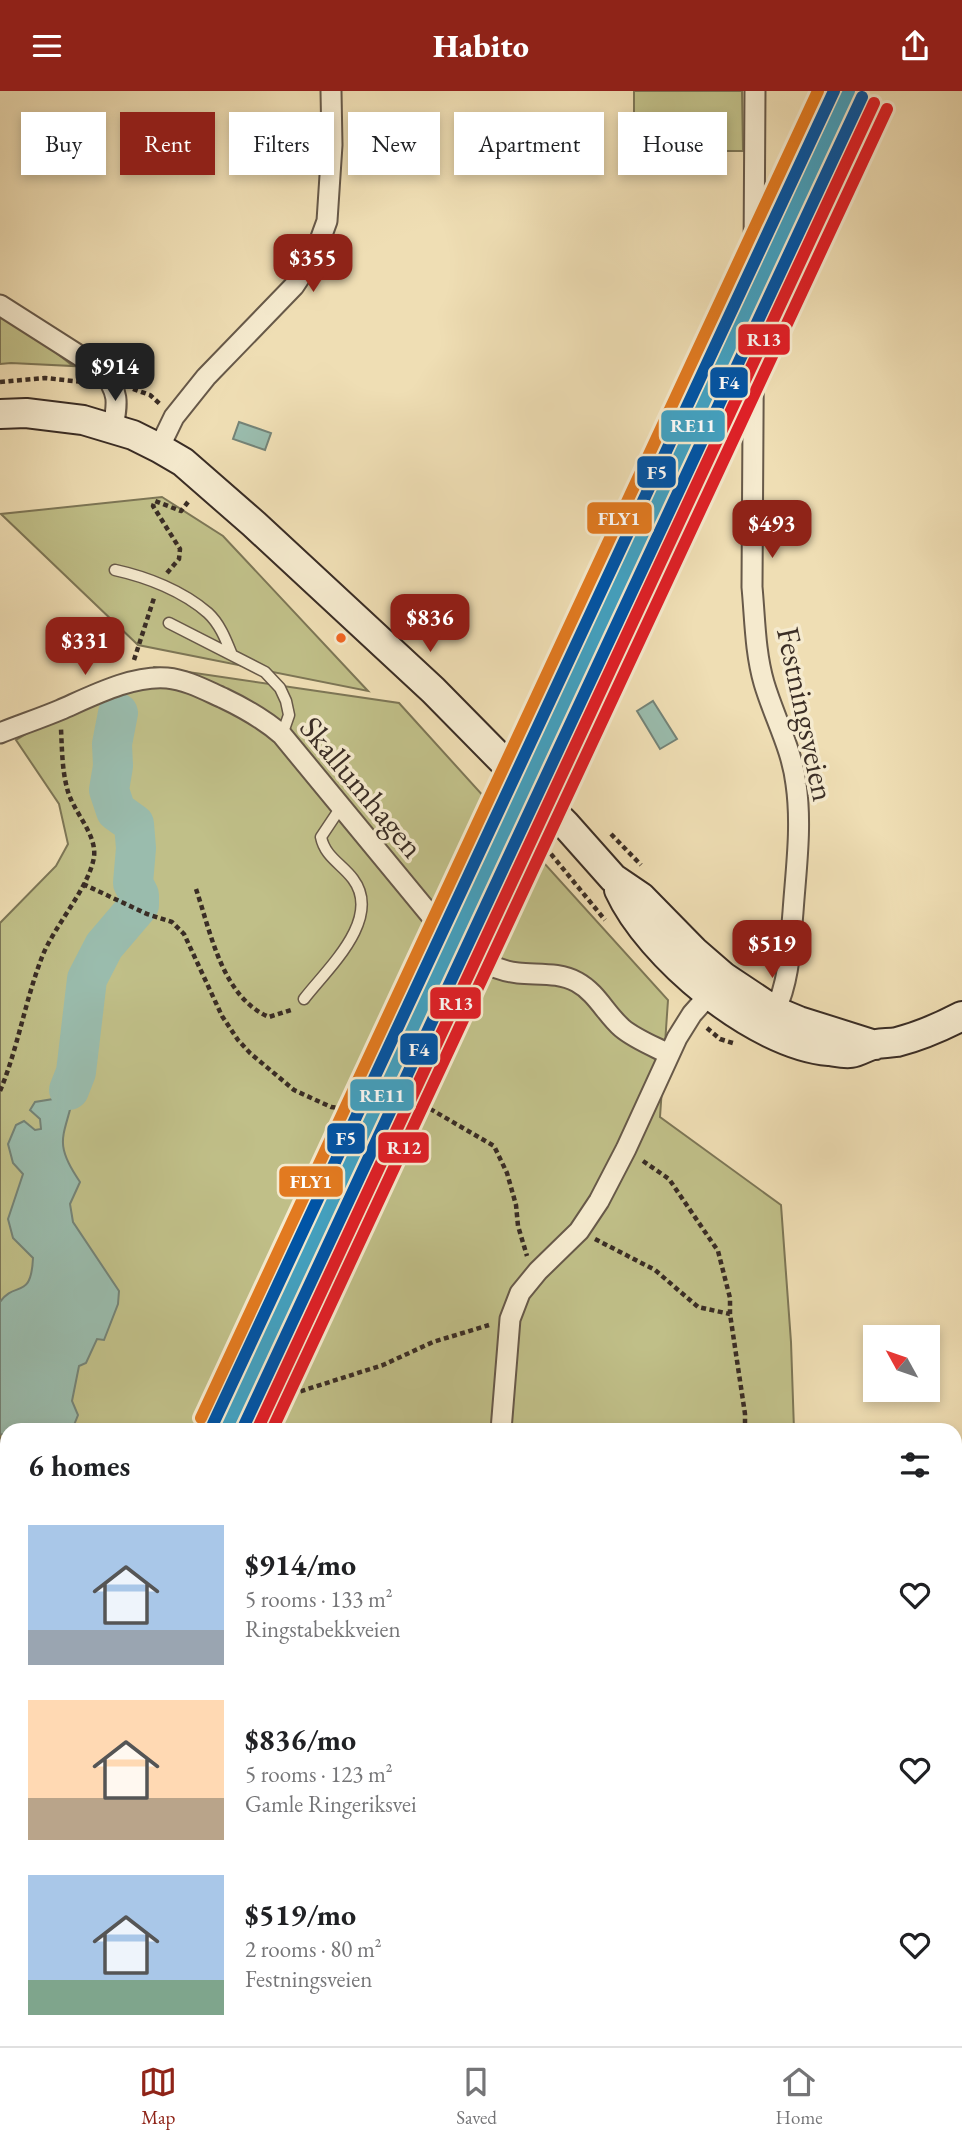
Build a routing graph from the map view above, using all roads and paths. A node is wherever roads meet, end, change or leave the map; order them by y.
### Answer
1 (331, 91) edge
2 (755, 91) edge
3 (0, 305) edge
4 (0, 382) edge
5 (114, 386) junction
6 (0, 414) edge
7 (113, 428) junction
8 (159, 448) junction
9 (115, 571) dead end
10 (169, 623) dead end
11 (232, 655) junction
12 (61, 710) junction
13 (0, 733) edge
14 (282, 735) junction
15 (341, 807) junction
16 (607, 830) dead end
17 (643, 866) dead end
18 (83, 884) junction
19 (196, 889) dead end
20 (717, 986) junction
21 (304, 999) joint
22 (775, 1011) junction
23 (962, 1016) edge
24 (875, 1045) junction
25 (669, 1054) junction
26 (0, 1091) edge
27 (626, 1149) junction
28 (579, 1231) junction
29 (538, 1271) junction
30 (730, 1314) junction
31 (510, 1319) junction
32 (201, 1423) edge
33 (501, 1423) edge
34 (745, 1423) edge

1 - 8 street
2 - 22 street, Festningsveien
3 - 5 street
4 - 5 path
5 - 7 street
6 - 7 main road
7 - 8 main road
8 - 20 main road
9 - 11 lane
10 - 11 lane
11 - 14 lane
12 - 13 street, Skallumhagen
12 - 14 street, Skallumhagen
12 - 18 path
14 - 15 street, Skallumhagen
15 - 21 lane
15 - 25 street, Skallumhagen
16 - 17 path
18 - 26 path
18 - 29 path
19 - 21 path
20 - 22 main road
20 - 24 main road
20 - 25 street
22 - 24 main road
23 - 24 main road
25 - 27 street
27 - 28 street
27 - 30 path
28 - 29 street
28 - 30 path
29 - 31 street
30 - 34 path
31 - 32 path
31 - 33 street

